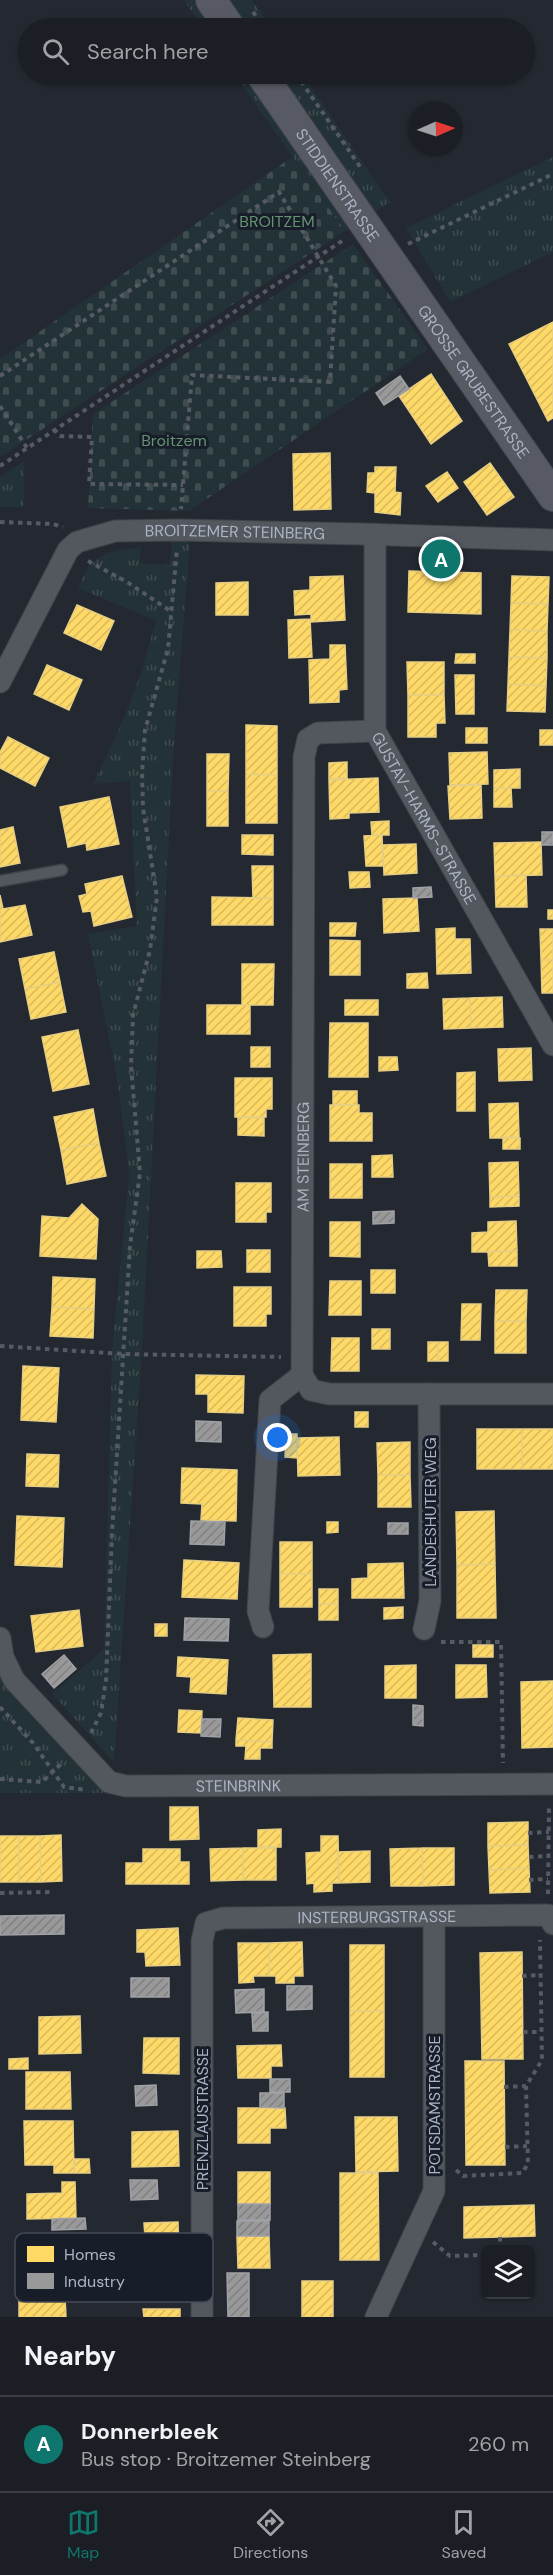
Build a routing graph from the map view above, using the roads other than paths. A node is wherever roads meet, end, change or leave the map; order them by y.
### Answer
1 (211, 0) edge
2 (223, 18) edge
3 (268, 84) edge
4 (416, 296) joint
5 (553, 496) edge
6 (375, 534) junction
7 (553, 540) edge
8 (1, 680) edge
9 (375, 730) junction
10 (62, 870) dead end
11 (0, 881) edge
12 (553, 1045) edge
13 (301, 1366) junction
14 (429, 1394) junction
15 (553, 1394) edge
16 (263, 1627) dead end
17 (424, 1629) road end
18 (0, 1638) edge
19 (551, 1784) edge
20 (434, 1917) junction
21 (547, 1918) edge
22 (206, 1923) joint
23 (202, 2233) edge
24 (376, 2317) edge

1 - 2 street
3 - 4 street, STIDDIENSTRASSE
4 - 5 street, GROSSE GRUBESTRASSE
6 - 7 street, BROITZEMER STEINBERG
6 - 8 street, BROITZEMER STEINBERG
6 - 9 street, GUSTAV-HARMS-STRASSE
9 - 12 street, GUSTAV-HARMS-STRASSE
9 - 13 street, AM STEINBERG
10 - 11 lane
13 - 14 street
13 - 16 street
14 - 15 street
14 - 17 street, LANDESHUTER WEG
18 - 19 street, STEINBRINK
20 - 21 street, INSTERBURGSTRASSE
20 - 22 street, INSTERBURGSTRASSE
20 - 24 street, POTSDAMSTRASSE
22 - 23 street, PRENZLAUSTRASSE

